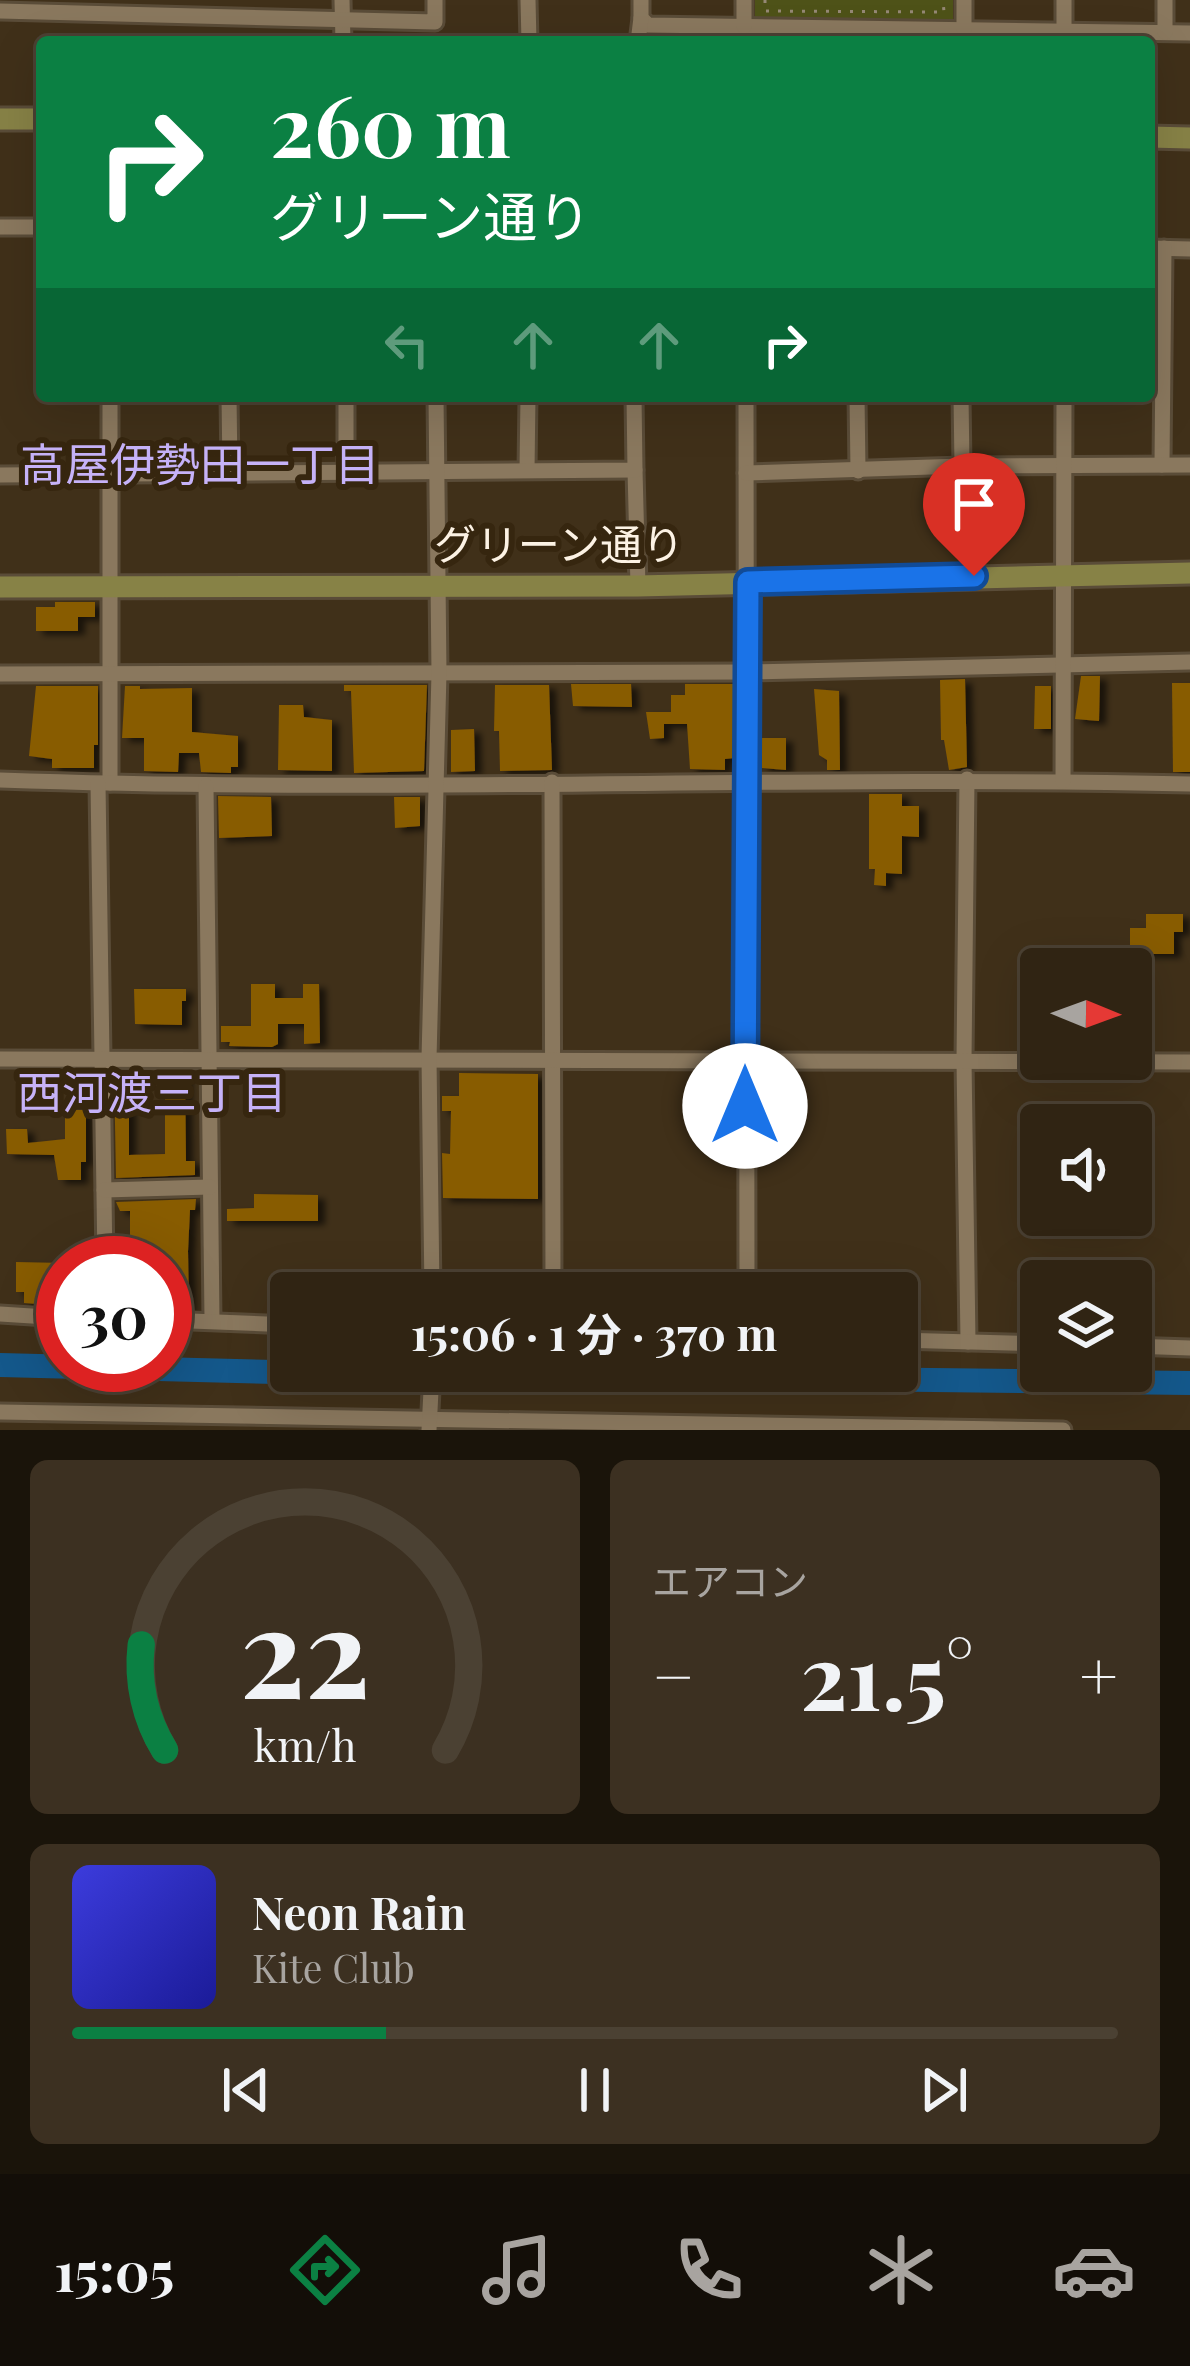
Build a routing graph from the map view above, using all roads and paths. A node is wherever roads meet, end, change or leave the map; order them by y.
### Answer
1 (435, 0) edge
2 (528, 0) edge
3 (743, 0) edge
4 (765, 0) edge
5 (943, 0) edge
6 (964, 0) edge
7 (1064, 0) edge
8 (1165, 0) edge
9 (105, 7) edge
10 (220, 7) edge
11 (342, 9) edge
12 (641, 9) edge
13 (0, 11) edge
14 (744, 26) junction
15 (964, 29) junction
16 (1165, 32) junction
17 (1190, 33) edge
18 (529, 36) edge
19 (1052, 36) edge
20 (1064, 36) edge
21 (1084, 36) edge
22 (0, 118) edge
23 (36, 119) edge
24 (1155, 137) edge
25 (1190, 138) edge
26 (0, 226) edge
27 (36, 227) edge
28 (1157, 248) edge
29 (1190, 249) edge
30 (110, 402) edge
31 (229, 402) edge
32 (346, 402) edge
33 (436, 402) edge
34 (528, 402) edge
35 (634, 402) edge
36 (746, 402) edge
37 (857, 402) edge
38 (961, 402) edge
39 (1064, 402) edge
40 (1063, 465) junction
41 (1190, 465) edge
42 (962, 466) junction
43 (1162, 466) junction
44 (527, 470) junction
45 (635, 470) junction
46 (346, 471) junction
47 (436, 471) junction
48 (858, 471) junction
49 (230, 472) junction
50 (746, 473) junction
51 (112, 474) junction
52 (0, 475) edge
53 (1190, 573) edge
54 (1064, 574) junction
55 (748, 582) junction
56 (439, 584) junction
57 (638, 586) junction
58 (0, 587) edge
59 (112, 589) junction
60 (1190, 662) edge
61 (1063, 664) junction
62 (747, 671) junction
63 (439, 673) junction
64 (0, 674) edge
65 (111, 674) junction
66 (967, 778) junction
67 (0, 781) edge
68 (748, 781) junction
69 (1063, 781) junction
70 (552, 782) junction
71 (104, 784) junction
72 (1190, 784) edge
73 (435, 785) junction
74 (206, 786) junction
75 (429, 1058) junction
76 (550, 1058) junction
77 (0, 1059) edge
78 (745, 1059) junction
79 (103, 1060) junction
80 (964, 1060) junction
81 (208, 1061) junction
82 (1190, 1062) edge
83 (210, 1187) junction
84 (104, 1190) junction
85 (105, 1236) edge
86 (432, 1272) edge
87 (553, 1272) edge
88 (747, 1272) edge
89 (0, 1314) edge
90 (36, 1316) edge
91 (192, 1320) edge
92 (212, 1320) junction
93 (270, 1324) edge
94 (918, 1341) edge
95 (968, 1342) junction
96 (1020, 1343) edge
97 (1152, 1347) edge
98 (1190, 1348) edge
99 (0, 1412) edge
100 (429, 1419) edge
101 (100, 1422) edge
102 (206, 1423) edge
103 (305, 1423) edge
104 (548, 1426) edge
105 (741, 1428) edge
106 (966, 1428) edge
107 (1063, 1430) edge

1 - 11 street
2 - 18 street
3 - 14 street
4 - 5 path
6 - 15 street
7 - 20 street
8 - 16 street
9 - 10 street
9 - 13 street
10 - 11 street
12 - 14 street
14 - 15 street
15 - 19 street
16 - 17 street
16 - 21 street
22 - 23 street
24 - 25 street
26 - 27 street
28 - 29 street
28 - 43 street
30 - 51 street
31 - 49 street
32 - 46 street
33 - 47 street
34 - 44 street
35 - 45 street
36 - 50 street
37 - 48 street
38 - 42 street
39 - 40 street
40 - 42 street
40 - 43 street
40 - 54 street
41 - 43 street
42 - 48 street
44 - 45 street
44 - 47 street
45 - 57 street
46 - 47 street
46 - 49 street
47 - 56 street
48 - 50 street
49 - 51 street
50 - 55 street
51 - 52 street
51 - 59 street
53 - 54 street, グリーン通り
54 - 55 street, グリーン通り
54 - 61 street
55 - 57 street, グリーン通り
55 - 62 street
56 - 57 street, グリーン通り
56 - 59 street, グリーン通り
56 - 63 street
58 - 59 street, グリーン通り
59 - 65 street
60 - 61 street
61 - 62 street
61 - 69 street
62 - 63 street
62 - 68 street
63 - 65 street
63 - 73 street
64 - 65 street
65 - 71 street
66 - 68 street
66 - 69 street
66 - 80 street
67 - 71 street
68 - 70 street
68 - 78 street
69 - 72 street
70 - 73 street
70 - 76 street
71 - 74 street
71 - 79 street
73 - 74 street
73 - 75 street
74 - 81 street
75 - 76 street
75 - 81 street
75 - 86 street
76 - 78 street
76 - 87 street
77 - 79 street
78 - 80 street
78 - 88 street
79 - 81 street
79 - 84 street
80 - 82 street
80 - 95 street
81 - 83 street
83 - 84 street
83 - 92 street
84 - 85 street
89 - 90 street
91 - 92 street
92 - 93 street
94 - 95 street
95 - 96 street
97 - 98 street
99 - 101 street
100 - 103 street
100 - 104 street
101 - 102 street
102 - 103 street
104 - 105 street
105 - 106 street
106 - 107 street

